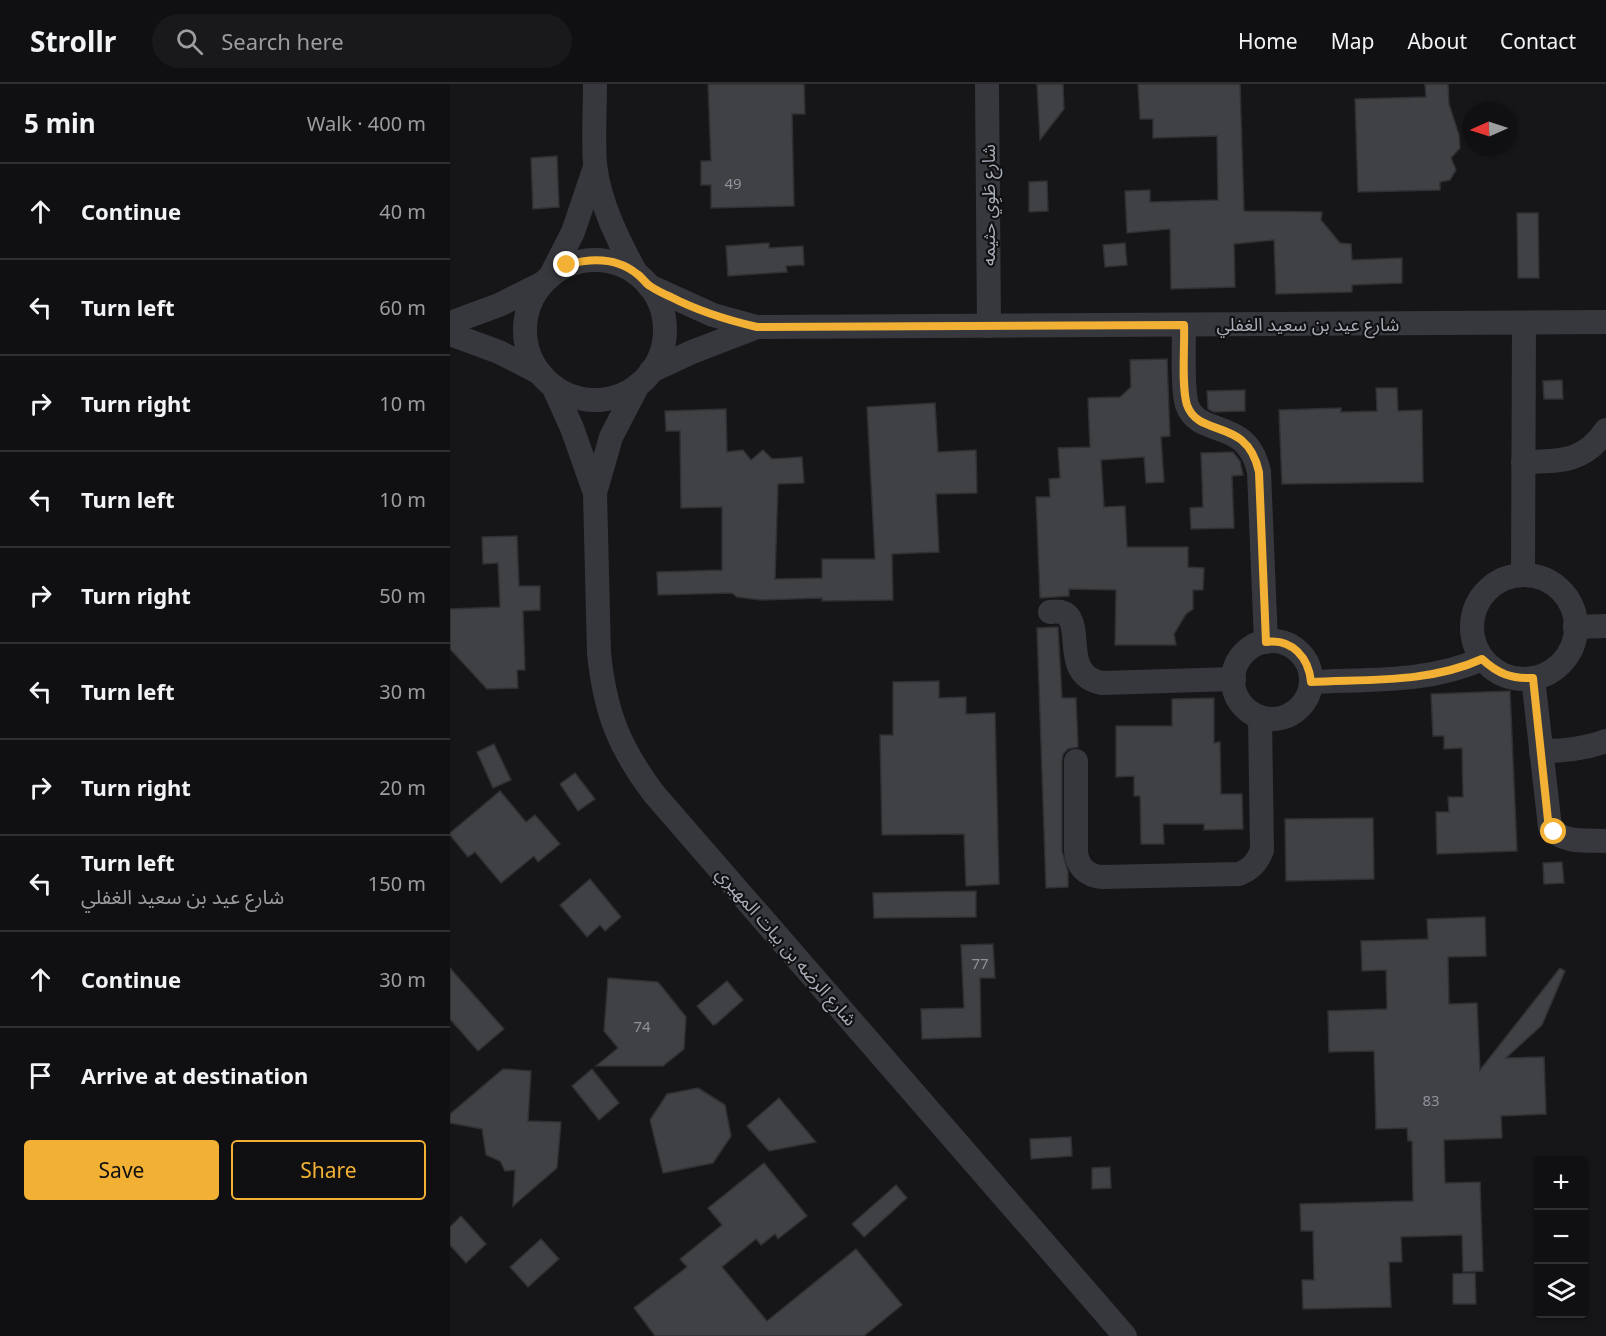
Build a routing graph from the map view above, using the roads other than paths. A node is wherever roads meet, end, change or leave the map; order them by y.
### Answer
1 (595, 84) edge
2 (987, 84) edge
3 (595, 164) junction
4 (546, 279) junction
5 (643, 279) junction
6 (1606, 322) edge
7 (450, 323) edge
8 (1524, 323) junction
9 (1184, 325) junction
10 (989, 326) junction
11 (757, 327) junction
12 (450, 334) edge
13 (645, 378) junction
14 (546, 380) junction
15 (1606, 430) edge
16 (1523, 462) junction
17 (596, 493) junction
18 (1523, 575) junction
19 (1050, 612) dead end
20 (1606, 626) edge
21 (1575, 627) junction
22 (1266, 642) junction
23 (1482, 659) junction
24 (1533, 678) junction
25 (1234, 679) junction
26 (1311, 682) junction
27 (1260, 717) junction
28 (1606, 741) edge
29 (1541, 751) junction
30 (1076, 761) dead end
31 (1606, 841) edge
32 (1125, 1336) edge

1 - 3 street
2 - 10 street, شارع طَوِي حثيمه
3 - 4 street
3 - 5 street
4 - 5 street
4 - 7 street
4 - 14 street
5 - 11 street, شارع عيد بن سعيد الغفلي
5 - 13 street
6 - 8 street, شارع عيد بن سعيد الغفلي
8 - 9 street, شارع عيد بن سعيد الغفلي
8 - 16 street
9 - 10 street, شارع عيد بن سعيد الغفلي
9 - 22 street
10 - 11 street, شارع عيد بن سعيد الغفلي
11 - 13 street, شارع عيد بن سعيد الغفلي
12 - 14 street
13 - 14 street
13 - 17 street, شارع الرضه بن بيات المهيري
14 - 17 street, شارع الرضه بن بيات المهيري
15 - 16 street
16 - 18 street
17 - 32 street, شارع الرضه بن بيات المهيري
18 - 21 street
18 - 23 street
19 - 25 street
20 - 21 street
21 - 24 street
22 - 25 street
22 - 26 street
23 - 24 street
23 - 26 street
24 - 29 street
25 - 27 street
26 - 27 street
27 - 30 street
28 - 29 street
29 - 31 street

